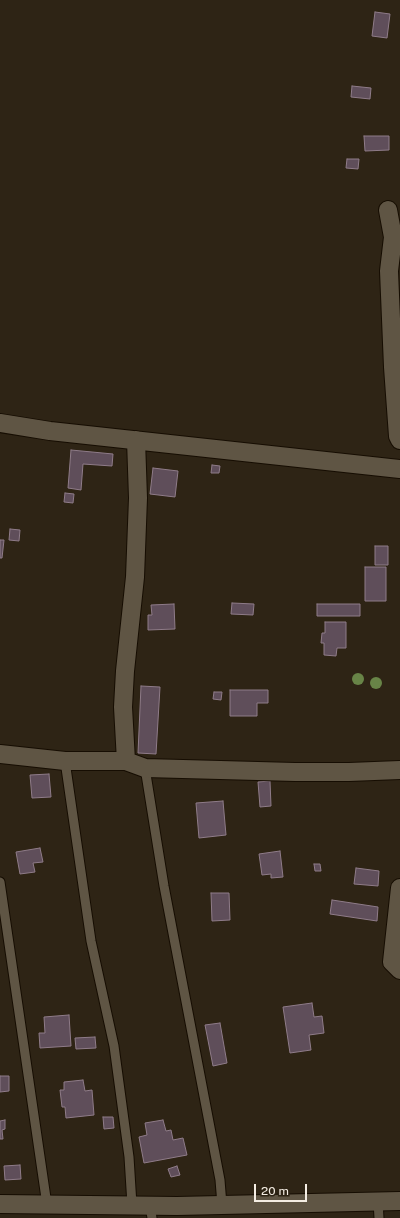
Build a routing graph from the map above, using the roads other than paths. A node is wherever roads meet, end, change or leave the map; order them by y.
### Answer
1 (388, 210) dead end
2 (396, 367) edge
3 (0, 423) edge
4 (136, 440) junction
5 (400, 440) edge
6 (400, 469) edge
7 (0, 754) edge
8 (65, 760) junction
9 (126, 761) junction
10 (145, 768) junction
11 (400, 770) edge
12 (0, 882) edge
13 (400, 888) edge
14 (400, 970) edge
15 (400, 1201) edge
16 (0, 1204) edge
17 (47, 1205) junction
18 (132, 1205) junction
19 (222, 1205) junction
20 (379, 1210) edge
21 (151, 1212) edge

1 - 2 street
2 - 5 street
3 - 4 street
4 - 6 street
4 - 9 street
7 - 8 street
8 - 9 street
8 - 18 lane
9 - 10 street
10 - 11 street
10 - 19 lane
12 - 17 lane
13 - 14 street
15 - 20 street
16 - 17 street
17 - 18 street
18 - 21 street
19 - 20 street
19 - 21 street

